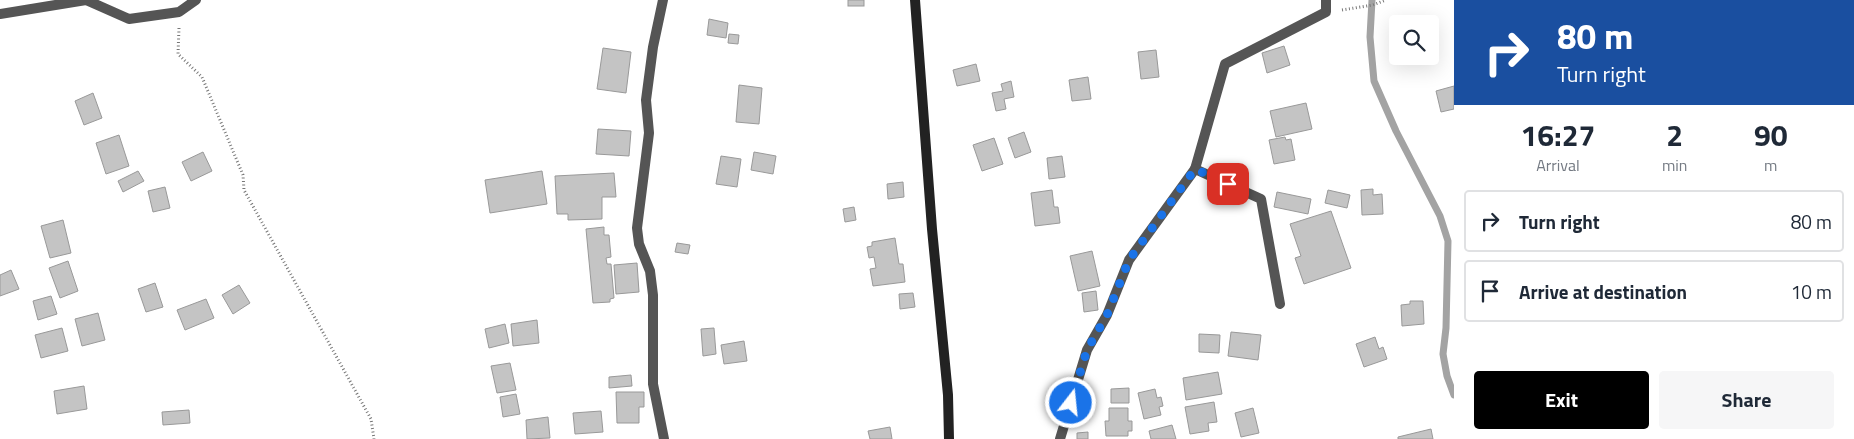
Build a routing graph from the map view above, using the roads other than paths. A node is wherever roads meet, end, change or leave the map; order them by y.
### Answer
1 (86, 0) edge
2 (196, 0) edge
3 (664, 0) edge
4 (915, 0) edge
5 (1326, 0) edge
6 (0, 14) edge
7 (1195, 169) junction
8 (1280, 304) dead end
9 (664, 439) edge
10 (949, 439) edge
11 (1060, 439) edge

1 - 2 street
1 - 6 street
3 - 9 street
4 - 10 street
5 - 7 street
7 - 8 street
7 - 11 street

